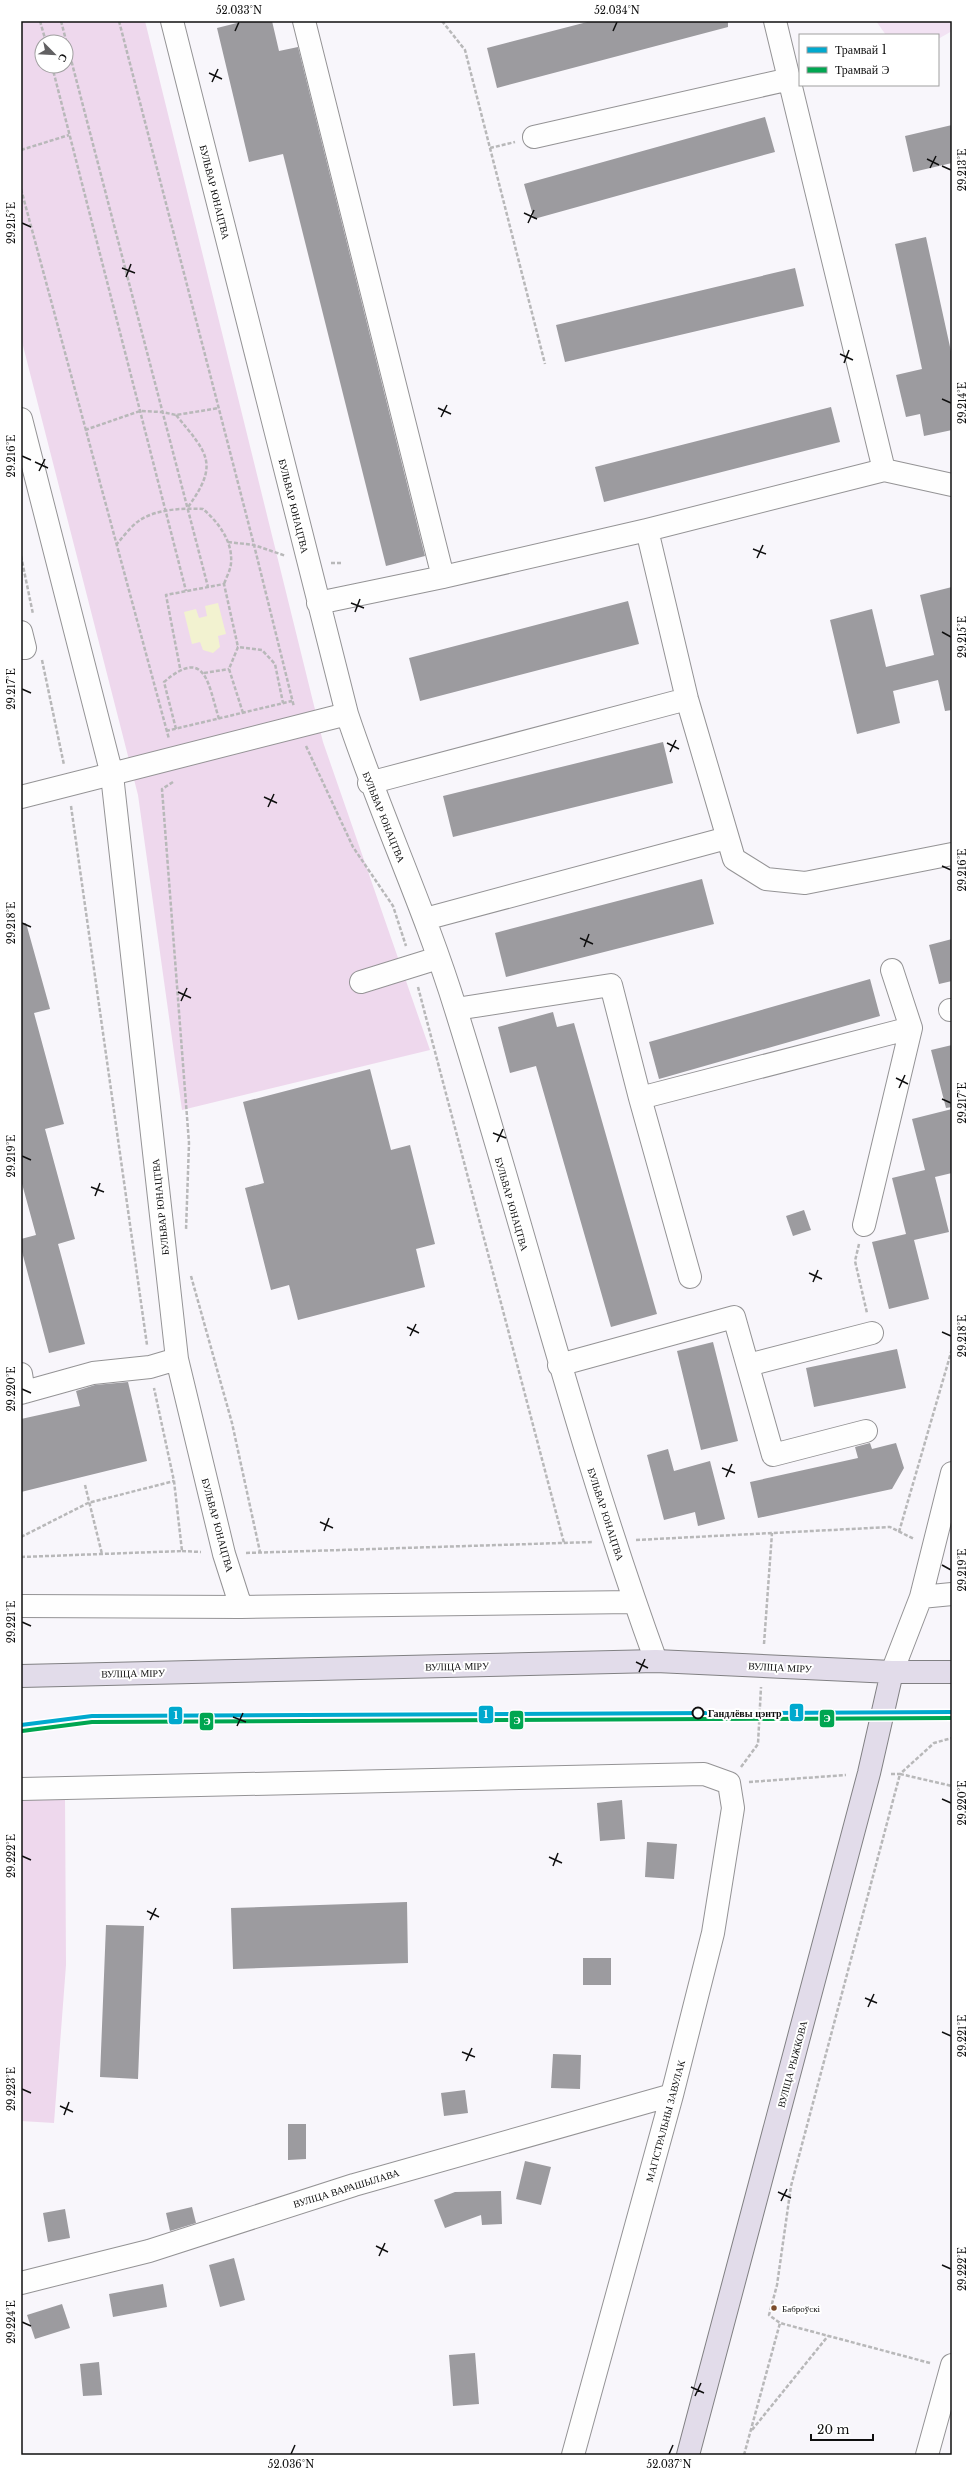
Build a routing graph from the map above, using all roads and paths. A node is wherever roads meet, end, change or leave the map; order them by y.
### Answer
1 (40, 21) edge
2 (61, 21) edge
3 (119, 21) edge
4 (304, 21) edge
5 (442, 21) edge
6 (775, 21) edge
7 (176, 22) edge
8 (44, 34) edge
9 (54, 74) edge
10 (790, 79) junction
11 (69, 135) junction
12 (534, 137) dead end
13 (21, 150) edge
14 (21, 189) edge
15 (545, 364) dead end
16 (219, 408) junction
17 (140, 411) junction
18 (162, 412) junction
19 (176, 415) junction
20 (21, 419) edge
21 (85, 430) junction
22 (884, 470) junction
23 (952, 485) edge
24 (29, 486) edge
25 (187, 508) junction
26 (166, 511) junction
27 (647, 530) junction
28 (116, 545) junction
29 (21, 556) edge
30 (443, 577) junction
31 (224, 584) junction
32 (208, 587) junction
33 (186, 591) junction
34 (318, 603) junction
35 (27, 625) edge
36 (238, 647) junction
37 (21, 648) edge
38 (41, 655) dead end
39 (180, 668) junction
40 (229, 669) junction
41 (204, 673) junction
42 (687, 699) junction
43 (292, 701) junction
44 (283, 703) junction
45 (243, 713) junction
46 (347, 714) junction
47 (219, 719) junction
48 (300, 725) junction
49 (176, 729) junction
50 (166, 731) junction
51 (176, 758) junction
52 (112, 775) junction
53 (369, 782) junction
54 (68, 784) junction
55 (21, 797) edge
56 (727, 838) junction
57 (952, 854) edge
58 (425, 919) junction
59 (438, 958) junction
60 (412, 967) junction
61 (892, 970) dead end
62 (362, 982) dead end
63 (456, 1009) junction
64 (911, 1028) junction
65 (640, 1098) junction
66 (864, 1225) joint
67 (186, 1232) dead end
68 (189, 1270) dead end
69 (690, 1276) dead end
70 (872, 1333) joint
71 (952, 1349) edge
72 (177, 1359) junction
73 (559, 1365) junction
74 (748, 1365) junction
75 (150, 1367) junction
76 (22, 1386) edge
77 (866, 1431) dead end
78 (952, 1473) edge
79 (174, 1481) junction
80 (85, 1485) dead end
81 (949, 1497) edge
82 (88, 1503) junction
83 (900, 1532) junction
84 (21, 1537) edge
85 (615, 1541) junction
86 (564, 1543) junction
87 (932, 1549) junction
88 (182, 1551) junction
89 (260, 1552) junction
90 (102, 1554) junction
91 (224, 1554) junction
92 (21, 1557) edge
93 (952, 1594) edge
94 (920, 1597) junction
95 (634, 1602) junction
96 (21, 1606) edge
97 (242, 1607) junction
98 (656, 1661) junction
99 (892, 1672) junction
100 (952, 1672) edge
101 (21, 1676) edge
102 (952, 1738) edge
103 (869, 1773) junction
104 (900, 1774) junction
105 (729, 1783) junction
106 (952, 1786) edge
107 (21, 1789) edge
108 (672, 2095) junction
109 (21, 2283) edge
110 (780, 2323) junction
111 (828, 2336) junction
112 (951, 2367) edge
113 (750, 2432) junction
114 (573, 2455) edge
115 (688, 2455) edge
116 (744, 2455) edge
117 (927, 2455) edge

1 - 8 path
2 - 18 path
3 - 16 path
4 - 30 street
5 - 15 path
6 - 10 street
7 - 34 street, БУЛЬВАР ЮНАЦТВА
9 - 11 path
10 - 12 street
10 - 22 street
11 - 13 path
11 - 17 path
14 - 21 path
16 - 19 path
16 - 43 path
17 - 18 path
17 - 21 path
17 - 26 path
18 - 19 path
18 - 25 path
19 - 25 path
20 - 24 street, БУЛЬВАР ЮНАЦТВА
21 - 28 path
22 - 23 street
22 - 27 street
24 - 52 street, БУЛЬВАР ЮНАЦТВА
25 - 26 path
25 - 31 path
25 - 32 path
26 - 28 path
26 - 33 path
27 - 30 street
27 - 42 street
28 - 50 path
29 - 35 path
30 - 34 street
31 - 32 path
31 - 36 path
32 - 33 path
33 - 39 path
34 - 46 street, БУЛЬВАР ЮНАЦТВА
35 - 37 street
36 - 40 path
36 - 44 path
38 - 54 path
39 - 41 path
39 - 49 path
40 - 41 path
40 - 45 path
41 - 47 path
42 - 53 street
42 - 56 street
43 - 44 path
43 - 48 path
44 - 45 path
45 - 47 path
46 - 48 street
46 - 53 street, БУЛЬВАР ЮНАЦТВА
47 - 49 path
48 - 51 street
48 - 60 path
49 - 50 path
50 - 51 path
51 - 52 street
51 - 67 path
52 - 54 street
52 - 72 street, БУЛЬВАР ЮНАЦТВА
53 - 58 street, БУЛЬВАР ЮНАЦТВА
54 - 55 street
54 - 75 path
56 - 57 street
56 - 58 street
58 - 59 street, БУЛЬВАР ЮНАЦТВА
59 - 60 street
59 - 63 street, БУЛЬВАР ЮНАЦТВА
60 - 62 street
60 - 86 path
61 - 64 street
63 - 65 street
63 - 73 street, БУЛЬВАР ЮНАЦТВА
64 - 65 street
64 - 66 street
65 - 69 street
66 - 70 path
68 - 89 path
70 - 74 street
71 - 83 path
72 - 75 street
72 - 91 street, БУЛЬВАР ЮНАЦТВА
73 - 74 street
73 - 85 street, БУЛЬВАР ЮНАЦТВА
74 - 77 street
75 - 76 street
75 - 79 path
78 - 81 street
79 - 82 path
79 - 88 path
80 - 82 path
81 - 87 street
82 - 84 path
82 - 90 path
83 - 85 path
83 - 87 path
85 - 86 path
85 - 95 street, БУЛЬВАР ЮНАЦТВА
86 - 89 path
87 - 94 street
88 - 90 path
88 - 91 path
89 - 91 path
90 - 92 path
91 - 97 street, БУЛЬВАР ЮНАЦТВА
93 - 94 street
94 - 99 street
95 - 97 street
95 - 98 street, БУЛЬВАР ЮНАЦТВА
96 - 97 street
98 - 99 main road, ВУЛІЦА МІРУ
98 - 101 main road, ВУЛІЦА МІРУ
99 - 100 main road, ВУЛІЦА МІРУ
99 - 103 main road, ВУЛІЦА РЫЖКОВА
102 - 104 path
103 - 104 path
103 - 105 path
103 - 115 main road, ВУЛІЦА РЫЖКОВА
104 - 106 path
104 - 110 path
105 - 107 street
105 - 108 street, МАГІСТРАЛЬНЫ ЗАВУЛАК
108 - 109 street, ВУЛІЦА ВАРАШЫЛАВА
108 - 114 street, МАГІСТРАЛЬНЫ ЗАВУЛАК
110 - 111 path
110 - 113 path
111 - 112 path
111 - 113 path
112 - 117 street
113 - 116 path

